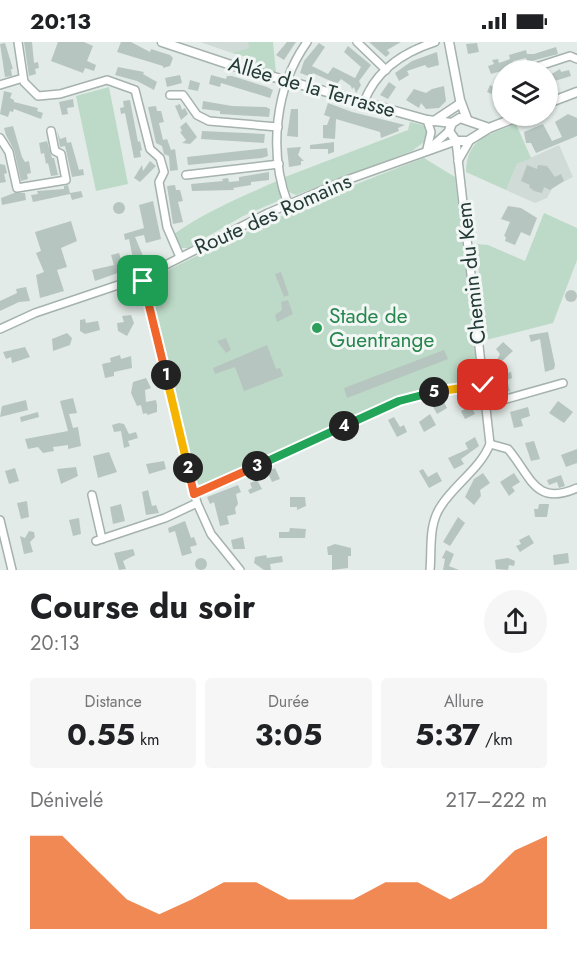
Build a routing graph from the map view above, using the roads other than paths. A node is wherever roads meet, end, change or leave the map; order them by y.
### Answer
1 (18, 42) edge
2 (162, 42) edge
3 (307, 42) edge
4 (357, 42) edge
5 (407, 42) edge
6 (435, 42) edge
7 (449, 42) edge
8 (411, 50) junction
9 (577, 59) edge
10 (558, 60) edge
11 (386, 70) junction
12 (23, 78) junction
13 (286, 80) junction
14 (0, 85) edge
15 (577, 92) edge
16 (170, 95) dead end
17 (558, 99) edge
18 (364, 102) junction
19 (459, 103) junction
20 (430, 121) junction
21 (470, 122) junction
22 (452, 125) junction
23 (494, 126) edge
24 (278, 127) junction
25 (489, 128) junction
26 (51, 131) dead end
27 (0, 138) edge
28 (472, 138) junction
29 (456, 141) junction
30 (424, 151) junction
31 (459, 161) junction
32 (279, 164) junction
33 (186, 175) dead end
34 (288, 204) junction
35 (180, 257) junction
36 (142, 277) junction
37 (0, 328) edge
38 (563, 383) dead end
39 (483, 385) junction
40 (485, 405) junction
41 (490, 444) junction
42 (577, 488) edge
43 (194, 494) junction
44 (92, 495) dead end
45 (197, 503) junction
46 (0, 520) edge
47 (12, 570) edge
48 (240, 570) edge
49 (430, 570) edge

1 - 12 street
2 - 13 street, Allée de la Terrasse
3 - 13 street
4 - 11 street
5 - 8 street
6 - 8 street
7 - 19 street
8 - 11 street
9 - 10 street
11 - 18 street
12 - 14 street
12 - 35 street
13 - 18 street, Allée de la Terrasse
13 - 24 street
15 - 17 street
16 - 24 street
18 - 20 street, Allée de la Terrasse
19 - 20 street
19 - 21 street
19 - 22 street
20 - 22 street, Allée de la Terrasse
20 - 30 street
21 - 22 street
21 - 25 street
21 - 28 street
22 - 29 street
22 - 30 street, Route des Romains
23 - 25 street, Route des Romains
24 - 32 street
25 - 28 street, Route des Romains
26 - 27 street
28 - 29 street, Route des Romains
28 - 31 street
29 - 30 street, Route des Romains
29 - 31 street, Chemin du Kem
30 - 34 street, Route des Romains
31 - 39 street, Chemin du Kem
32 - 33 street
32 - 34 street
34 - 35 street, Route des Romains
35 - 36 street, Route des Romains
36 - 37 street, Route des Romains
36 - 43 street
38 - 40 street
39 - 40 street, Chemin du Kem
39 - 43 street
40 - 41 street, Chemin du Kem
41 - 42 street
41 - 49 street
43 - 45 street
44 - 45 street
45 - 48 street
46 - 47 street

